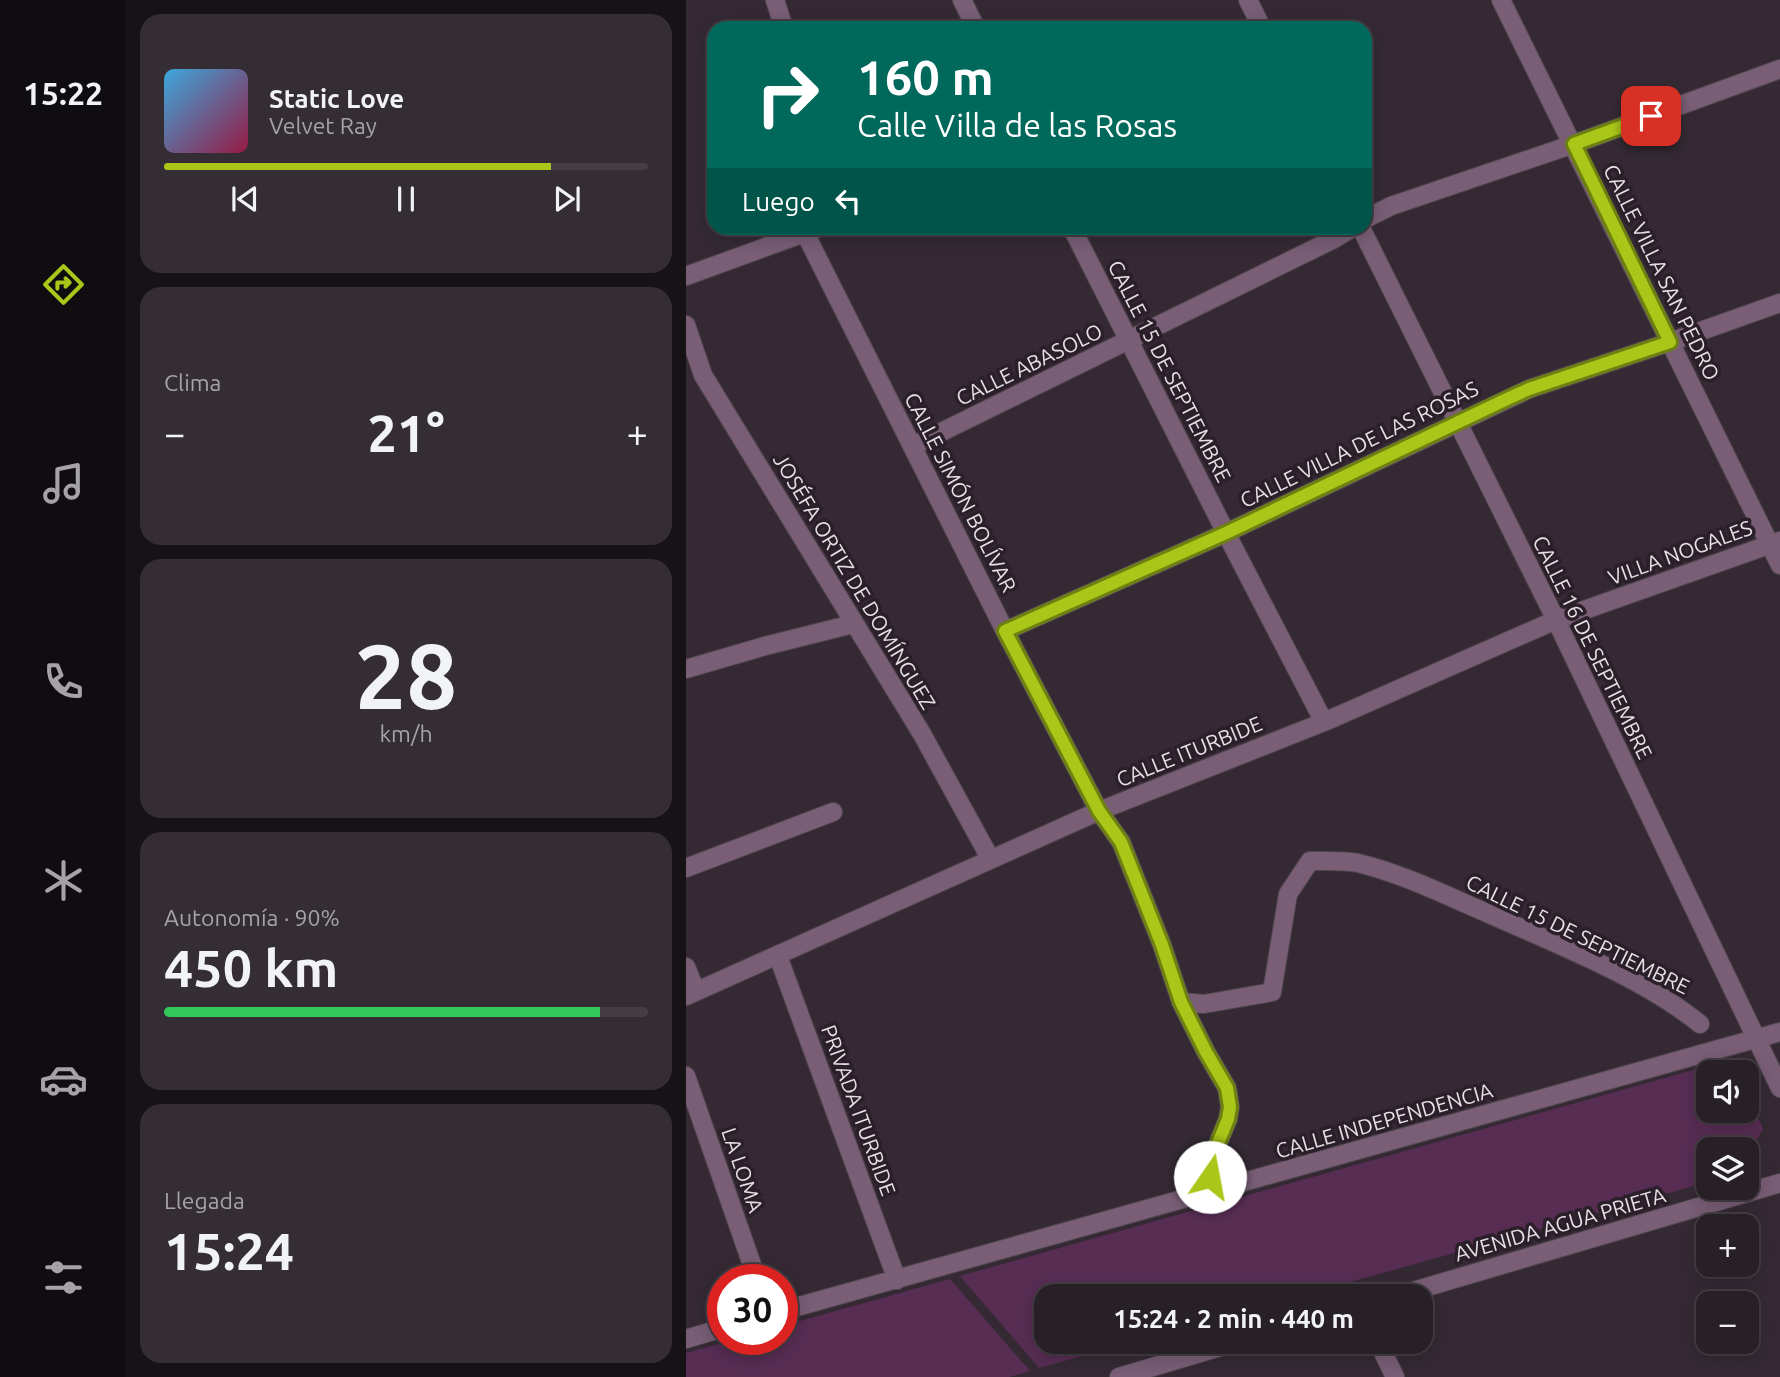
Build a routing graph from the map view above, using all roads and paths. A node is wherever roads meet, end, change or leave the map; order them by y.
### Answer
1 (775, 0) edge
2 (962, 0) edge
3 (1248, 0) edge
4 (1501, 0) edge
5 (782, 21) edge
6 (972, 21) edge
7 (1258, 21) edge
8 (1780, 69) edge
9 (1574, 144) junction
10 (1372, 216) edge
11 (797, 235) edge
12 (813, 235) edge
13 (1076, 235) edge
14 (1341, 235) edge
15 (1365, 235) edge
16 (686, 276) edge
17 (1780, 303) edge
18 (686, 325) edge
19 (1128, 340) junction
20 (1670, 342) junction
21 (1458, 421) junction
22 (913, 446) junction
23 (1226, 533) junction
24 (1775, 542) edge
25 (1780, 565) edge
26 (1556, 620) junction
27 (853, 624) junction
28 (1005, 631) junction
29 (686, 669) edge
30 (1324, 722) junction
31 (1099, 811) junction
32 (833, 812) dead end
33 (990, 858) junction
34 (686, 868) edge
35 (778, 957) junction
36 (686, 967) edge
37 (691, 993) edge
38 (1181, 1002) junction
39 (1700, 1024) dead end
40 (1780, 1032) edge
41 (1756, 1038) junction
42 (686, 1076) edge
43 (1780, 1088) edge
44 (1780, 1183) edge
45 (1214, 1192) junction
46 (752, 1264) edge
47 (897, 1280) junction
48 (1433, 1285) edge
49 (798, 1307) edge
50 (707, 1333) edge
51 (686, 1339) edge
52 (1197, 1354) edge
53 (1384, 1354) edge
54 (1119, 1377) edge
55 (1395, 1377) edge

1 - 5 street
2 - 6 street
3 - 7 street
4 - 9 street, CALLE VILLA SAN PEDRO
8 - 9 street
9 - 10 street
9 - 20 street, CALLE VILLA SAN PEDRO
11 - 16 street
12 - 22 street, CALLE SIMÓN BOLÍVAR
13 - 19 street, CALLE 15 DE SEPTIEMBRE
14 - 19 street, CALLE ABASOLO
15 - 21 street, CALLE 16 DE SEPTIEMBRE
17 - 20 street, CALLE VILLA DE LAS ROSAS
18 - 27 street, JOSÉFA ORTIZ DE DOMÍNGUEZ
19 - 22 street, CALLE ABASOLO
19 - 23 street, CALLE 15 DE SEPTIEMBRE
20 - 21 street, CALLE VILLA DE LAS ROSAS
20 - 24 street, CALLE VILLA SAN PEDRO
21 - 23 street, CALLE VILLA DE LAS ROSAS
21 - 26 street, CALLE 16 DE SEPTIEMBRE
22 - 28 street, CALLE SIMÓN BOLÍVAR
23 - 28 street, CALLE VILLA DE LAS ROSAS
23 - 30 street, CALLE 15 DE SEPTIEMBRE
24 - 25 street, CALLE VILLA SAN PEDRO
24 - 26 street, VILLA NOGALES
26 - 30 street, CALLE ITURBIDE
26 - 41 street, CALLE 16 DE SEPTIEMBRE
27 - 29 street
27 - 33 street, JOSÉFA ORTIZ DE DOMÍNGUEZ
28 - 31 street, CALLE SIMÓN BOLÍVAR
30 - 31 street, CALLE ITURBIDE
31 - 33 street, CALLE ITURBIDE
31 - 38 street, CALLE SIMÓN BOLÍVAR
32 - 34 street
33 - 35 street, CALLE ITURBIDE
35 - 37 street, CALLE ITURBIDE
35 - 47 street, PRIVADA ITURBIDE
36 - 37 street
38 - 39 street, CALLE 15 DE SEPTIEMBRE
38 - 45 street, CALLE SIMÓN BOLÍVAR
40 - 41 street, CALLE INDEPENDENCIA
41 - 43 street, CALLE 16 DE SEPTIEMBRE
41 - 45 street, CALLE INDEPENDENCIA
42 - 46 street, LA LOMA
44 - 48 street, AVENIDA AGUA PRIETA
45 - 47 street, CALLE INDEPENDENCIA
47 - 49 street, CALLE INDEPENDENCIA
50 - 51 street
52 - 54 street
53 - 55 street

